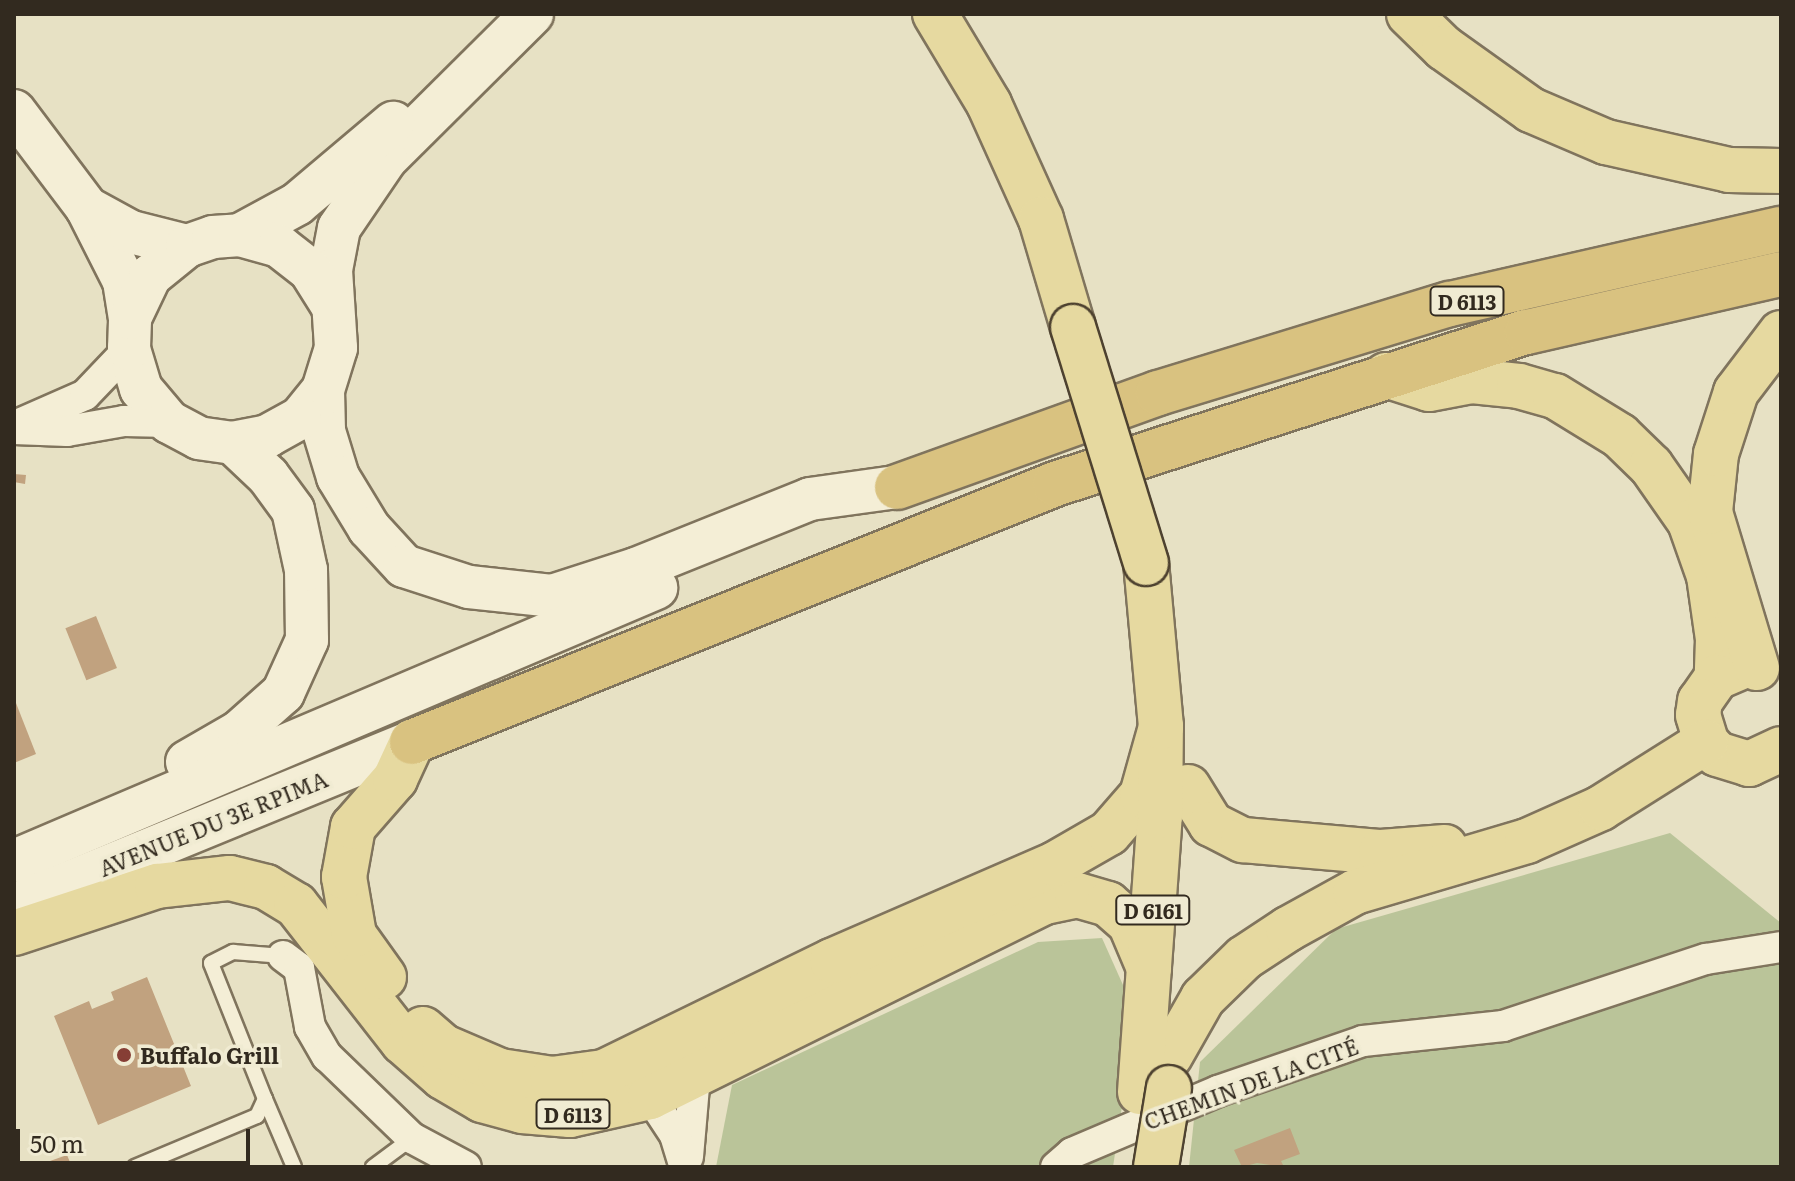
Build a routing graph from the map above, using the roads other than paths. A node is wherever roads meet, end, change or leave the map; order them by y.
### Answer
1 (508, 14) edge
2 (532, 14) edge
3 (1409, 14) edge
4 (936, 18) edge
5 (14, 111) edge
6 (1781, 171) edge
7 (87, 208) junction
8 (1781, 229) edge
9 (240, 235) junction
10 (187, 246) junction
11 (1781, 274) edge
12 (331, 304) junction
13 (1781, 333) edge
14 (130, 334) junction
15 (1386, 375) junction
16 (323, 390) junction
17 (169, 422) junction
18 (14, 427) edge
19 (233, 443) junction
20 (897, 487) junction
21 (1146, 563) junction
22 (1752, 676) edge
23 (1161, 727) junction
24 (412, 742) junction
25 (1706, 742) junction
26 (1781, 749) edge
27 (1188, 787) junction
28 (1527, 841) junction
29 (14, 852) edge
30 (14, 861) edge
31 (14, 905) edge
32 (14, 933) edge
33 (1781, 947) edge
34 (283, 956) joint
35 (1149, 968) junction
36 (662, 1072) junction
37 (1160, 1079) junction
38 (265, 1099) junction
39 (412, 1138) junction
40 (135, 1167) edge
41 (294, 1167) edge
42 (373, 1167) edge
43 (466, 1167) edge
44 (686, 1167) edge
45 (1056, 1167) edge
46 (1131, 1167) edge
47 (1156, 1167) edge

1 - 9 main road
2 - 12 main road
3 - 6 main road
4 - 21 main road, D 6113, bridge
5 - 7 main road
7 - 10 main road
7 - 14 main road
8 - 20 highway, D 6113
9 - 10 main road
9 - 12 main road
10 - 14 main road
11 - 15 highway, D 6113
12 - 16 main road
13 - 22 main road
14 - 17 main road
14 - 18 street
15 - 22 main road
15 - 24 highway, D 6113
16 - 19 main road
16 - 20 main road
17 - 18 street
17 - 19 main road
19 - 29 main road
20 - 30 main road, D 6113
21 - 23 main road, D 6113
21 - 27 main road, D 6113
22 - 25 main road
23 - 35 main road, D 6161
23 - 36 main road, D 6113
24 - 31 main road, AVENUE DU 3E RPIMA / D 6113
24 - 36 main road, D 6113
25 - 26 main road
25 - 28 main road, D 6113
27 - 28 main road, D 6113
27 - 37 main road, D 6161
28 - 37 main road, D 6113
32 - 36 main road, D 6113
33 - 45 street, CHEMIN DE LA CITÉ
34 - 38 lane
34 - 39 street
35 - 36 main road, D 6113
35 - 37 main road, D 6161
36 - 44 street
36 - 44 street
37 - 46 main road, D 6161
37 - 47 main road, D 6161, bridge
38 - 40 lane
38 - 41 lane
39 - 42 lane
39 - 43 street

